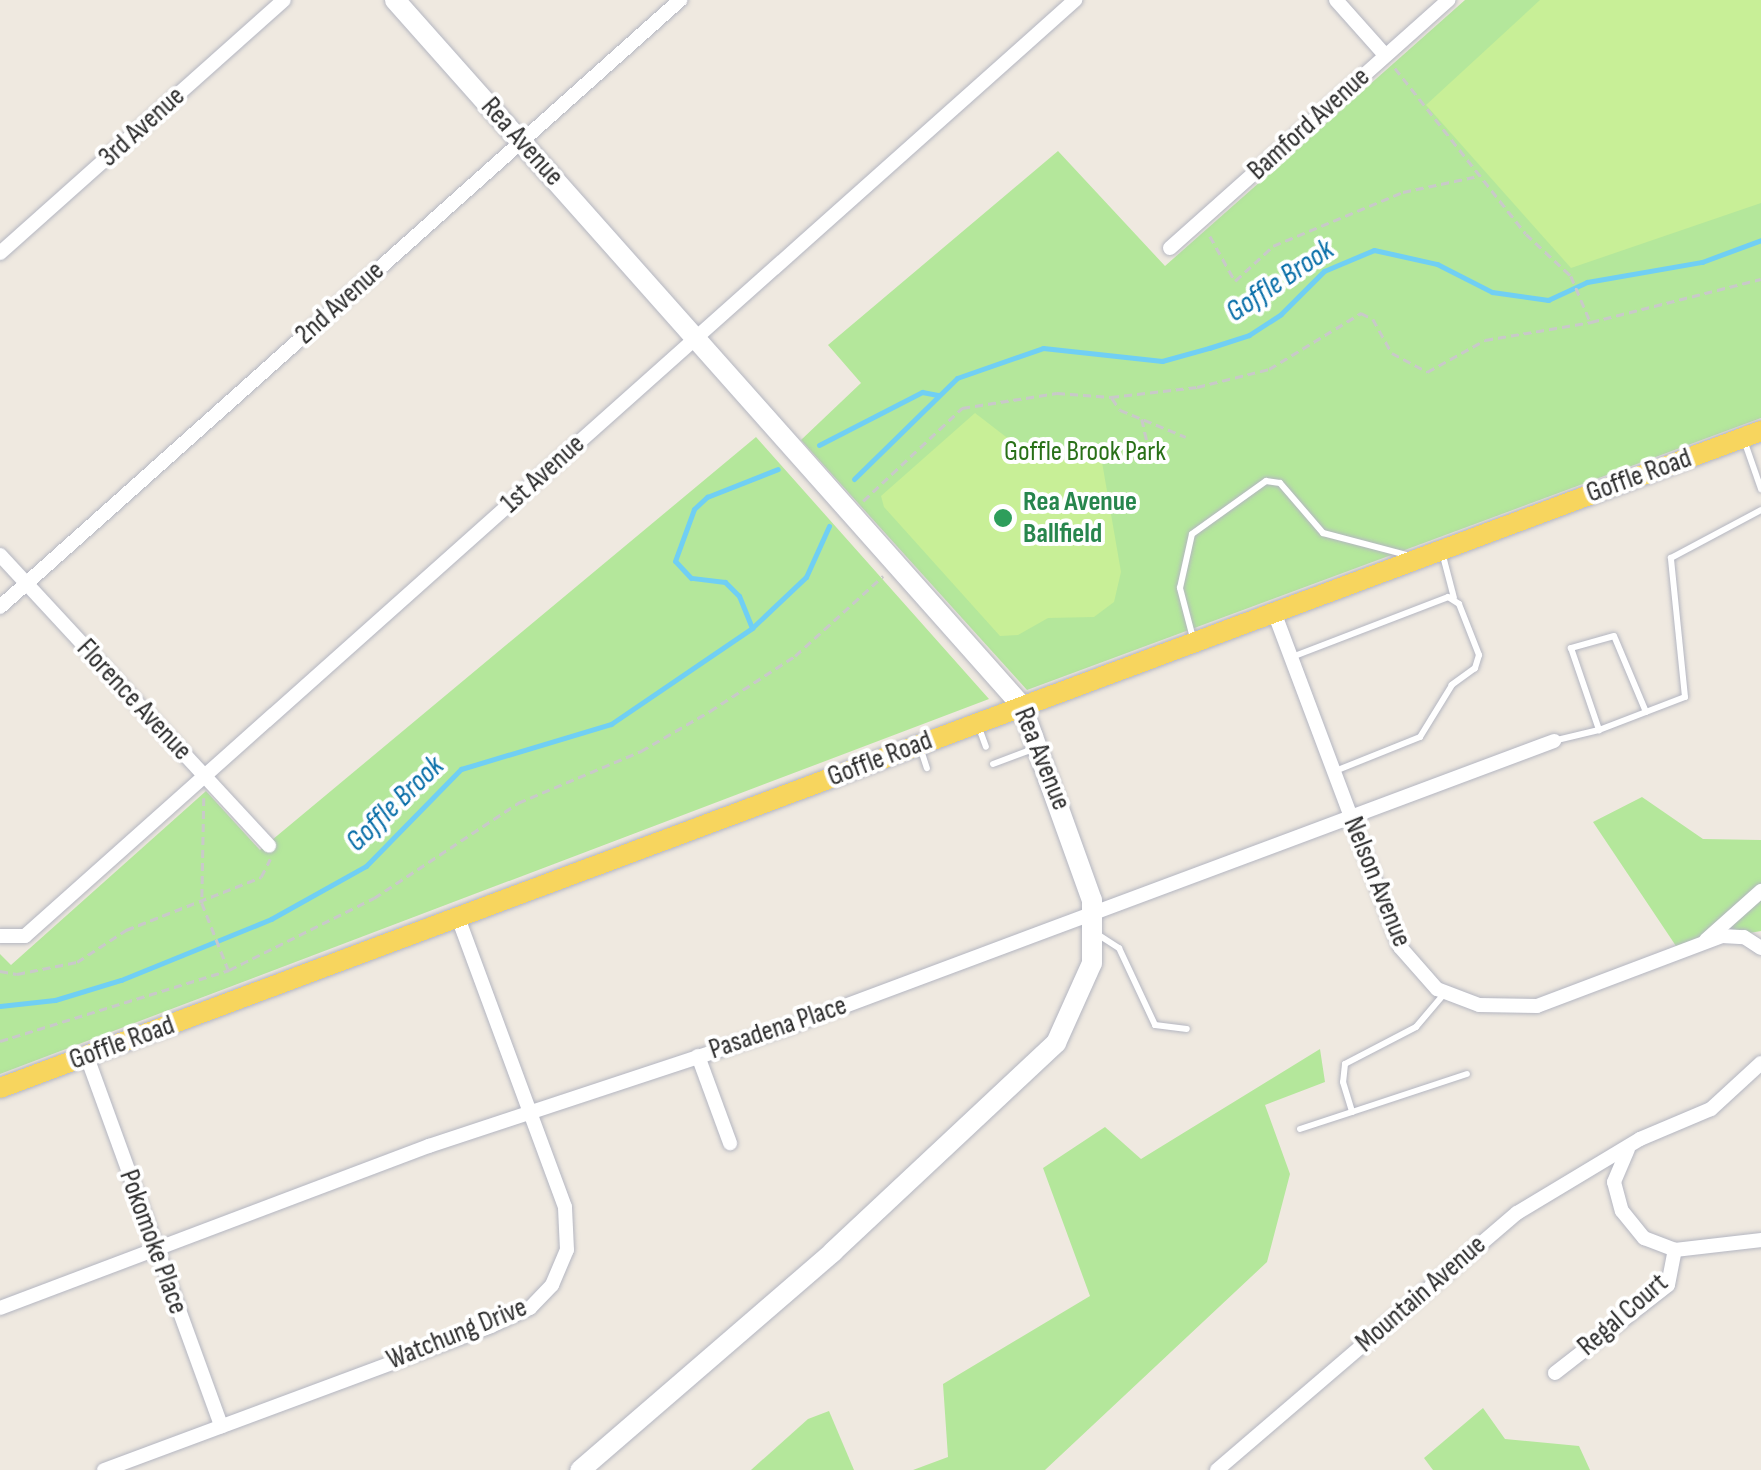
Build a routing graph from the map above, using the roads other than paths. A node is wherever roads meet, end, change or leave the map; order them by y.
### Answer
1 (284, 0) edge
2 (395, 0) edge
3 (680, 0) edge
4 (1076, 0) edge
5 (1336, 0) edge
6 (1448, 0) edge
7 (1385, 55) junction
8 (522, 142) junction
9 (1170, 248) dead end
10 (0, 253) edge
11 (697, 338) junction
12 (1752, 434) edge
13 (1761, 489) edge
14 (1761, 510) edge
15 (1442, 549) junction
16 (0, 555) edge
17 (1418, 558) junction
18 (26, 584) junction
19 (1454, 598) junction
20 (0, 607) edge
21 (1274, 612) junction
22 (1194, 642) junction
23 (1291, 657) junction
24 (1022, 706) junction
25 (1646, 712) junction
26 (977, 722) junction
27 (1600, 730) junction
28 (1554, 740) joint
29 (918, 744) junction
30 (986, 747) dead end
31 (1038, 747) junction
32 (993, 764) dead end
33 (927, 768) dead end
34 (1334, 771) junction
35 (204, 776) junction
36 (1351, 816) junction
37 (269, 845) road end
38 (1761, 891) edge
39 (458, 917) junction
40 (1093, 923) junction
41 (4, 938) edge
42 (1758, 941) edge
43 (1705, 942) junction
44 (1445, 993) junction
45 (1187, 1029) dead end
46 (698, 1056) junction
47 (87, 1057) junction
48 (1761, 1063) edge
49 (1468, 1074) dead end
50 (0, 1088) edge
51 (530, 1112) junction
52 (1352, 1112) junction
53 (1300, 1128) dead end
54 (1640, 1139) junction
55 (730, 1142) dead end
56 (1761, 1240) edge
57 (156, 1250) junction
58 (1675, 1250) junction
59 (0, 1308) edge
60 (1555, 1373) dead end
61 (221, 1426) junction
62 (104, 1470) edge
63 (580, 1470) edge
64 (1217, 1470) edge

1 - 10 street, 3rd Avenue
2 - 8 street, Rea Avenue
3 - 8 street, 2nd Avenue
4 - 11 street, 1st Avenue
5 - 7 street
6 - 7 street, Bamford Avenue
7 - 9 street, Bamford Avenue
8 - 11 street, Rea Avenue
8 - 18 street, 2nd Avenue
11 - 24 street, Rea Avenue
11 - 35 street, 1st Avenue
12 - 13 lane
12 - 15 main road, Goffle Road
14 - 25 lane
15 - 17 main road, Goffle Road
15 - 19 lane
16 - 18 street, Florence Avenue
17 - 21 main road, Goffle Road
17 - 22 lane
18 - 20 street, 2nd Avenue
18 - 35 street, Florence Avenue
19 - 23 lane
19 - 34 lane
21 - 22 main road, Goffle Road
21 - 23 street, Nelson Avenue
22 - 24 main road, Goffle Road
23 - 34 street, Nelson Avenue
24 - 26 main road, Goffle Road
24 - 31 street, Rea Avenue
25 - 27 lane
25 - 27 lane
26 - 29 main road, Goffle Road
26 - 30 lane
27 - 28 lane
28 - 36 street, Pasadena Place
29 - 33 lane
29 - 39 main road, Goffle Road
31 - 32 lane
31 - 40 street, Rea Avenue
34 - 36 street, Nelson Avenue
35 - 37 street, Florence Avenue
35 - 41 street, 1st Avenue
36 - 40 street, Pasadena Place
36 - 44 street, Nelson Avenue
38 - 43 street
39 - 47 main road, Goffle Road
39 - 51 street, Watchung Drive
40 - 45 lane
40 - 46 street, Pasadena Place
40 - 63 street, Rea Avenue
42 - 43 street, Nelson Avenue
43 - 44 street, Nelson Avenue
44 - 52 lane
46 - 51 street, Pasadena Place
46 - 55 street
47 - 50 main road, Goffle Road
47 - 57 street, Pokomoke Place
48 - 54 street
49 - 52 lane
51 - 57 street, Pasadena Place
51 - 61 street, Watchung Drive
52 - 53 lane
54 - 58 street
54 - 64 street, Mountain Avenue
56 - 58 street
57 - 59 street, Pasadena Place
57 - 61 street, Pokomoke Place
58 - 60 street, Regal Court
61 - 62 street, Watchung Drive

